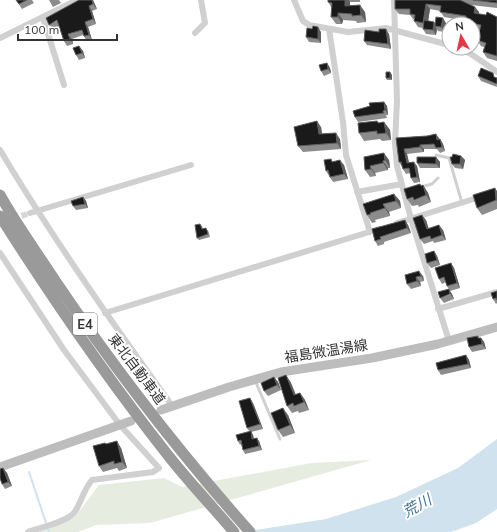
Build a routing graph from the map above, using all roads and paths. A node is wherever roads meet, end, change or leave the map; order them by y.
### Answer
1 (77, 0) edge
2 (200, 0) edge
3 (294, 0) edge
4 (394, 0) edge
5 (43, 18) junction
6 (329, 29) junction
7 (396, 30) junction
8 (195, 33) dead end
9 (0, 38) edge
10 (441, 43) edge
11 (474, 56) edge
12 (497, 72) edge
13 (64, 85) dead end
14 (0, 150) edge
15 (436, 155) edge
16 (190, 165) dead end
17 (438, 178) dead end
18 (405, 187) junction
19 (415, 187) edge
20 (357, 192) junction
21 (490, 194) edge
22 (0, 195) edge
23 (462, 203) junction
24 (33, 212) junction
25 (0, 216) edge
26 (411, 219) junction
27 (390, 225) edge
28 (384, 228) edge
29 (370, 232) junction
30 (0, 254) edge
31 (497, 292) edge
32 (438, 309) junction
33 (105, 313) junction
34 (497, 327) edge
35 (449, 341) junction
36 (254, 380) junction
37 (173, 407) junction
38 (162, 410) dead end
39 (131, 421) dead end
40 (120, 425) junction
41 (280, 439) dead end
42 (0, 467) edge
43 (28, 532) edge
44 (234, 532) edge
45 (250, 532) edge

1 - 5 street
2 - 8 street
3 - 6 street
4 - 7 street
5 - 9 street
5 - 13 street
6 - 7 street
6 - 20 street
7 - 10 street
7 - 18 street
11 - 12 street
14 - 24 street
15 - 23 lane
16 - 24 street
17 - 19 lane
18 - 20 street
18 - 26 street
20 - 29 street
21 - 23 street
22 - 45 highway, 東北自動車道 / E4
23 - 26 street
24 - 33 street
25 - 44 highway, 東北自動車道 / E4
26 - 27 street
26 - 32 street
28 - 29 street
29 - 33 street
30 - 40 street
31 - 32 street
32 - 35 street
33 - 37 street
34 - 35 main road, 福島微温湯線
35 - 36 main road, 福島微温湯線
36 - 37 main road, 福島微温湯線
36 - 41 lane
37 - 38 main road, 福島微温湯線
39 - 40 main road
40 - 42 main road
40 - 43 street

